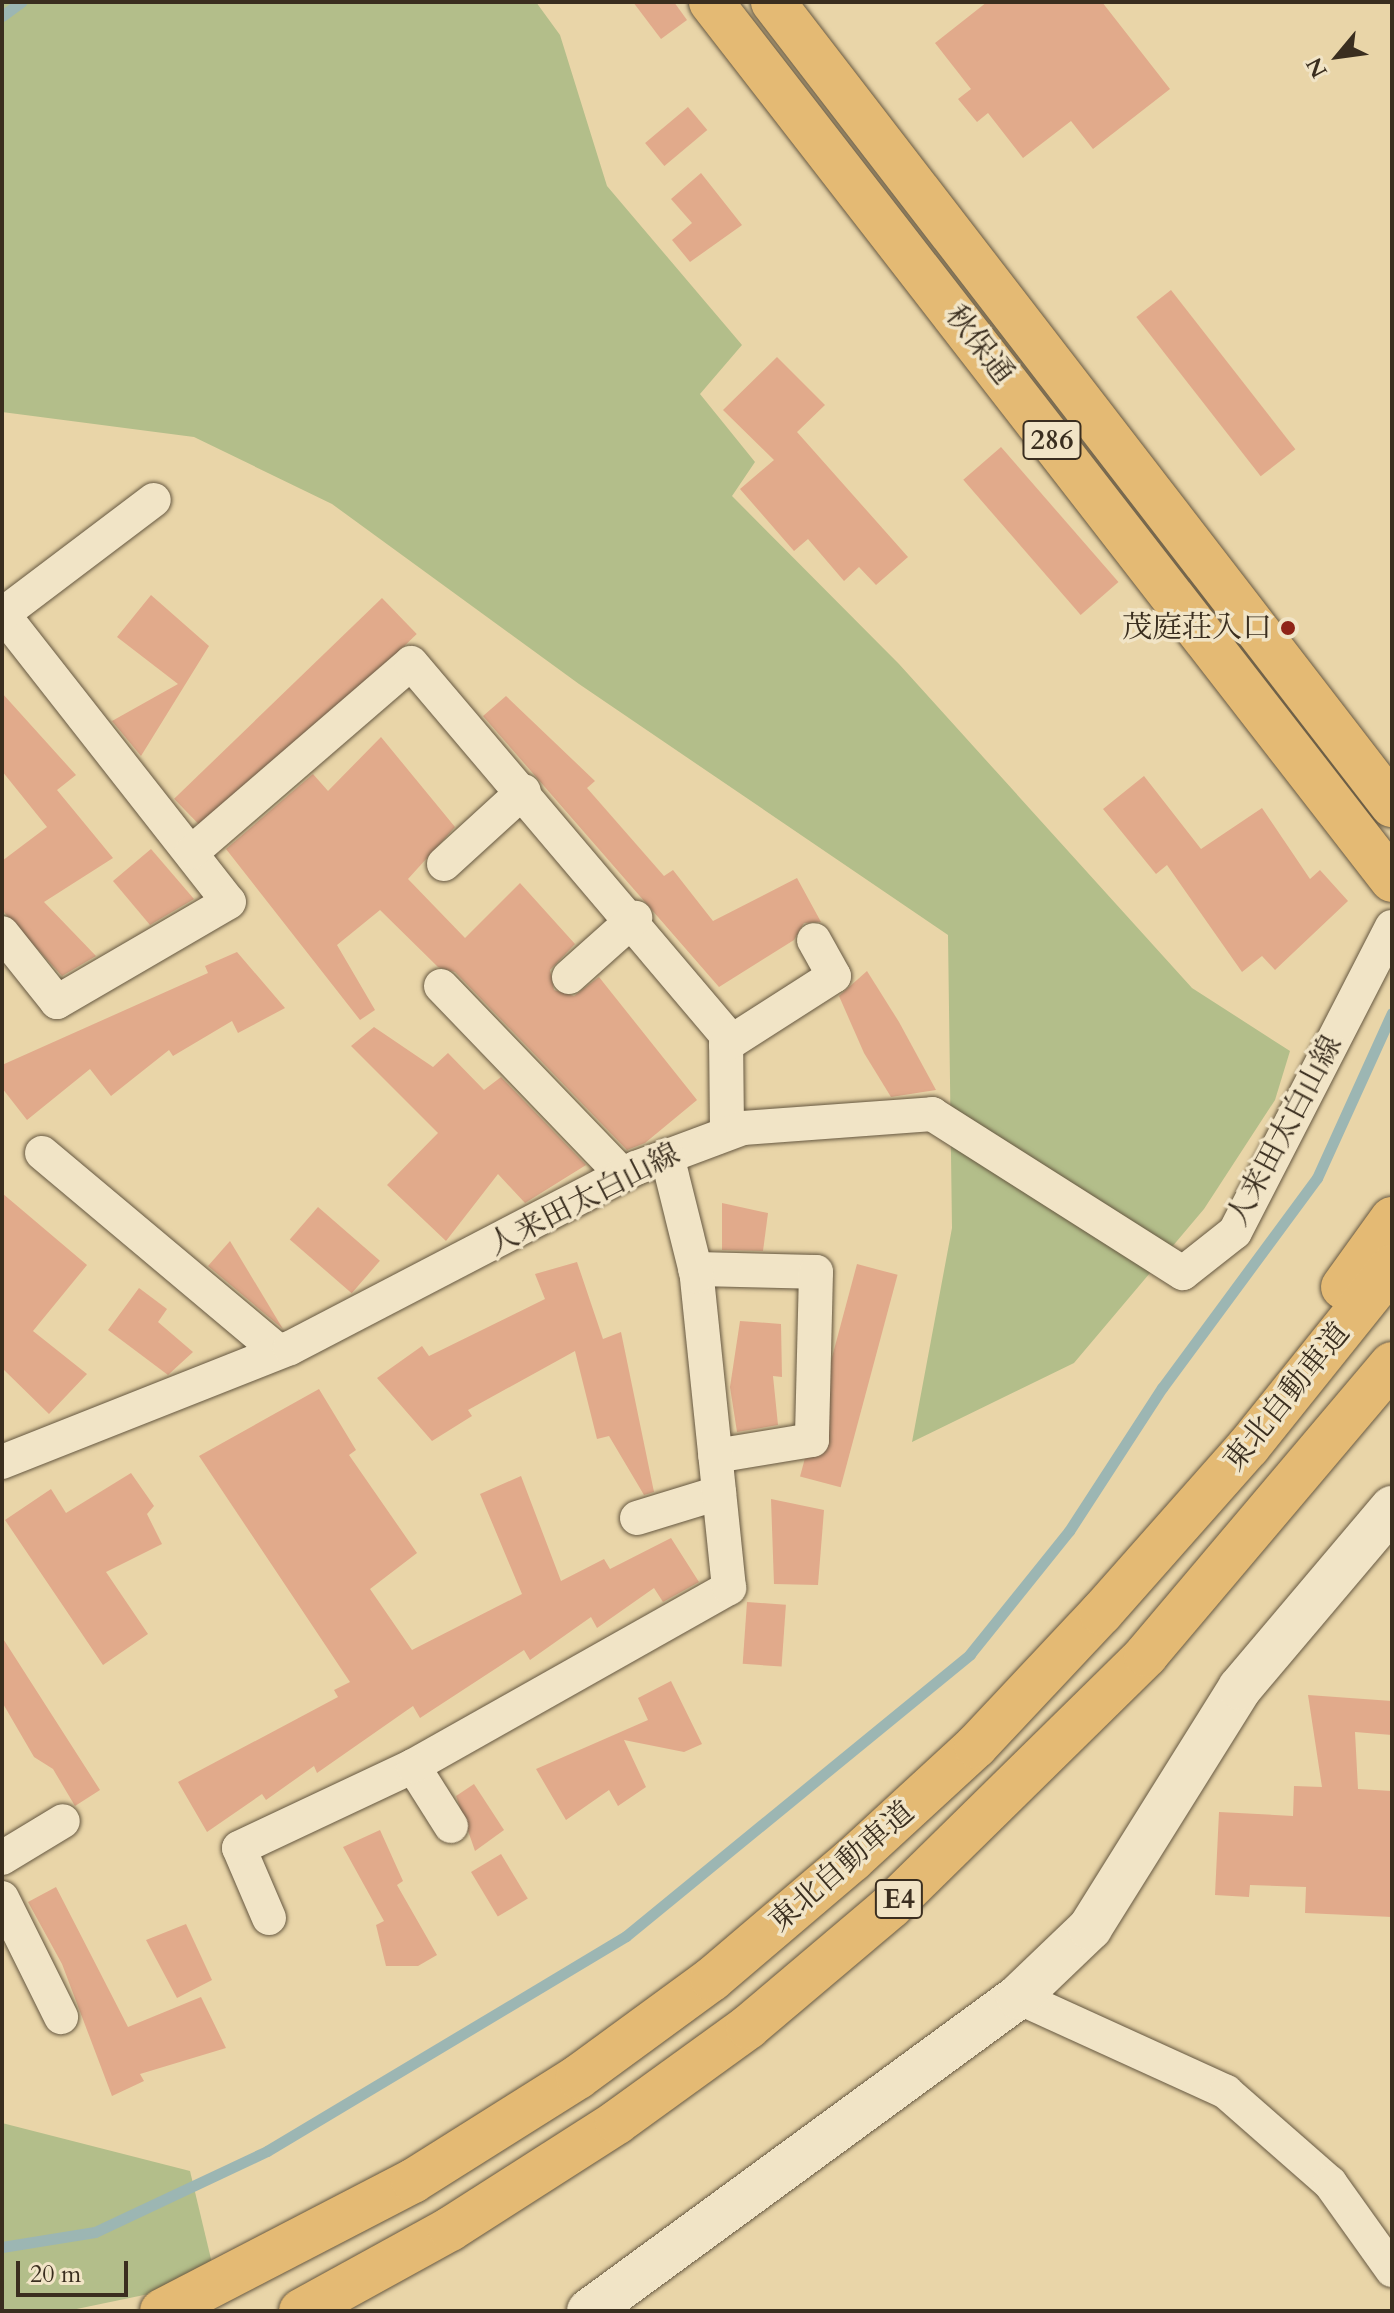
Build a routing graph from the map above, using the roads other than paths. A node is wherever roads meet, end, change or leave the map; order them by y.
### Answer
1 (711, 2) edge
2 (773, 2) edge
3 (154, 500) dead end
4 (2, 613) edge
5 (524, 791) junction
6 (1392, 805) edge
7 (192, 852) junction
8 (444, 864) dead end
9 (1392, 880) edge
10 (635, 918) junction
11 (1392, 927) edge
12 (2, 933) edge
13 (814, 940) dead end
14 (569, 977) dead end
15 (441, 986) dead end
16 (726, 1045) junction
17 (727, 1133) junction
18 (42, 1153) dead end
19 (667, 1156) junction
20 (623, 1175) junction
21 (1392, 1219) edge
22 (1392, 1267) edge
23 (695, 1269) junction
24 (279, 1352) junction
25 (1392, 1364) edge
26 (715, 1456) junction
27 (2, 1462) edge
28 (719, 1493) junction
29 (1392, 1508) edge
30 (637, 1518) dead end
31 (1101, 1613) junction
32 (413, 1766) junction
33 (63, 1821) dead end
34 (451, 1826) dead end
35 (2, 1858) edge
36 (2, 1898) edge
37 (269, 1918) dead end
38 (1018, 1997) junction
39 (61, 2017) dead end
40 (1392, 2270) edge
41 (162, 2311) edge
42 (301, 2311) edge
43 (589, 2311) edge

1 - 9 highway, 秋保通 / 286
2 - 6 highway, 秋保通 / 286
3 - 4 street
4 - 7 street
5 - 7 street
5 - 8 street
5 - 10 street
7 - 12 street
10 - 14 street
10 - 16 street
11 - 17 street, 人来田太白山線
13 - 16 street
15 - 20 street
16 - 17 street
17 - 19 street, 人来田太白山線
18 - 24 street
19 - 20 street, 人来田太白山線
19 - 23 street
20 - 24 street, 人来田太白山線
21 - 31 highway
22 - 31 highway, 東北自動車道 / E4
23 - 26 street
23 - 26 street
24 - 27 street, 人来田太白山線
25 - 42 highway, 東北自動車道 / E4
26 - 28 street
28 - 30 street
28 - 32 street
29 - 38 street
31 - 41 highway, 東北自動車道 / E4
32 - 34 street
32 - 37 street
33 - 35 street
36 - 39 street
38 - 40 street
38 - 43 street

